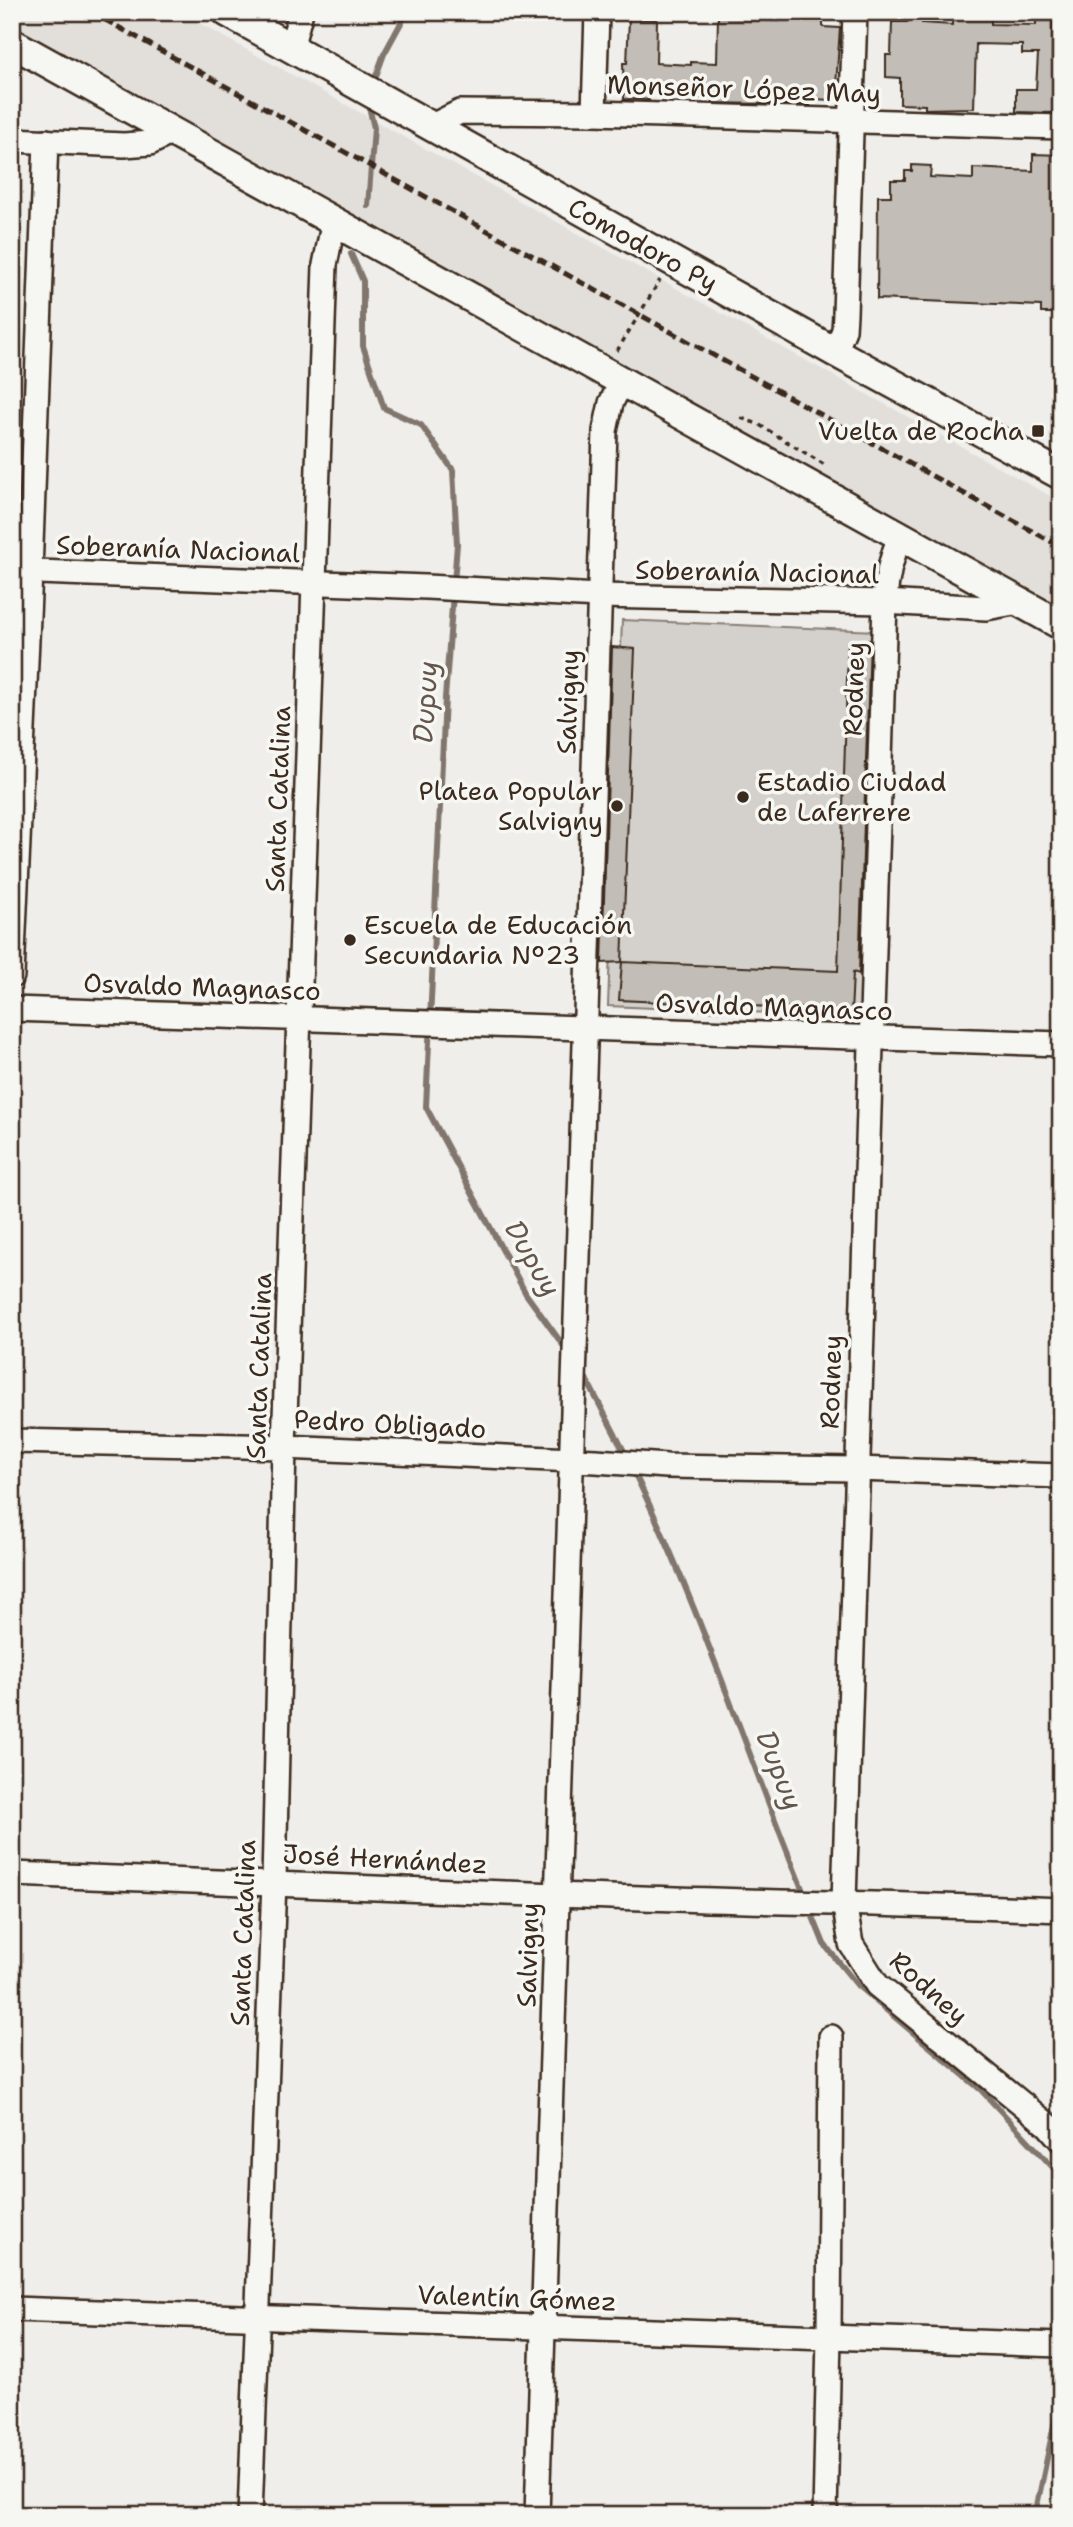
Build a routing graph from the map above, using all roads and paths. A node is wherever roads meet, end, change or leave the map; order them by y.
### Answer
1 (227, 12) edge
2 (301, 12) edge
3 (597, 12) edge
4 (855, 12) edge
5 (12, 43) edge
6 (291, 48) junction
7 (594, 113) junction
8 (851, 121) junction
9 (430, 127) junction
10 (1061, 127) edge
11 (174, 131) junction
12 (12, 140) edge
13 (46, 141) junction
14 (334, 220) junction
15 (672, 260) junction
16 (835, 352) junction
17 (613, 376) junction
18 (1061, 475) edge
19 (901, 534) junction
20 (21, 572) edge
21 (313, 582) junction
22 (599, 596) junction
23 (884, 602) junction
24 (1019, 602) junction
25 (1061, 625) edge
26 (12, 976) edge
27 (12, 1009) edge
28 (299, 1019) junction
29 (587, 1028) junction
30 (871, 1038) junction
31 (1061, 1044) edge
32 (12, 1441) edge
33 (284, 1447) junction
34 (573, 1460) junction
35 (856, 1469) junction
36 (1061, 1476) edge
37 (12, 1874) edge
38 (274, 1882) junction
39 (557, 1895) junction
40 (844, 1902) junction
41 (1061, 1910) edge
42 (831, 2037) dead end
43 (1061, 2140) edge
44 (12, 2309) edge
45 (257, 2317) junction
46 (544, 2327) junction
47 (830, 2336) junction
48 (1061, 2345) edge
49 (250, 2515) edge
50 (537, 2515) edge
51 (825, 2515) edge

1 - 6 main road, Comodoro Py
2 - 6 street
3 - 7 street
4 - 8 street
5 - 11 main road
6 - 9 main road, Comodoro Py
7 - 8 street, Monseñor López May
7 - 9 street, Monseñor López May
8 - 10 street, Monseñor López May
8 - 16 street
9 - 15 main road, Comodoro Py
11 - 13 street
11 - 14 main road
12 - 13 street
13 - 20 street
14 - 17 main road
14 - 21 street, Santa Catalina
15 - 16 main road, Comodoro Py
15 - 17 path
16 - 18 main road, Comodoro Py
17 - 19 main road
17 - 22 street, Salvigny
19 - 23 street, Rodney
19 - 24 main road
20 - 21 street, Soberanía Nacional
20 - 26 street
21 - 22 street, Soberanía Nacional
21 - 28 street, Santa Catalina
22 - 23 street, Soberanía Nacional
22 - 29 street, Salvigny
23 - 24 street, Soberanía Nacional
23 - 30 street, Rodney
24 - 25 main road
27 - 28 street, Osvaldo Magnasco
28 - 29 street, Osvaldo Magnasco
28 - 33 street, Santa Catalina
29 - 30 street, Osvaldo Magnasco
29 - 34 street, Salvigny
30 - 31 street, Osvaldo Magnasco
30 - 35 street, Rodney
32 - 33 street, Pedro Obligado
33 - 34 street, Pedro Obligado
33 - 38 street, Santa Catalina
34 - 35 street, Pedro Obligado
34 - 39 street, Salvigny
35 - 36 street
35 - 40 street, Rodney
37 - 38 street, José Hernández
38 - 39 street, José Hernández
38 - 45 street, Santa Catalina
39 - 40 street, José Hernández
39 - 46 street, Salvigny
40 - 41 street
40 - 43 street, Rodney
42 - 47 street
44 - 45 street, Valentín Gómez
45 - 46 street, Valentín Gómez
45 - 49 street, Santa Catalina
46 - 47 street, Valentín Gómez
46 - 50 street, Salvigny
47 - 48 street, Valentín Gómez
47 - 51 street

